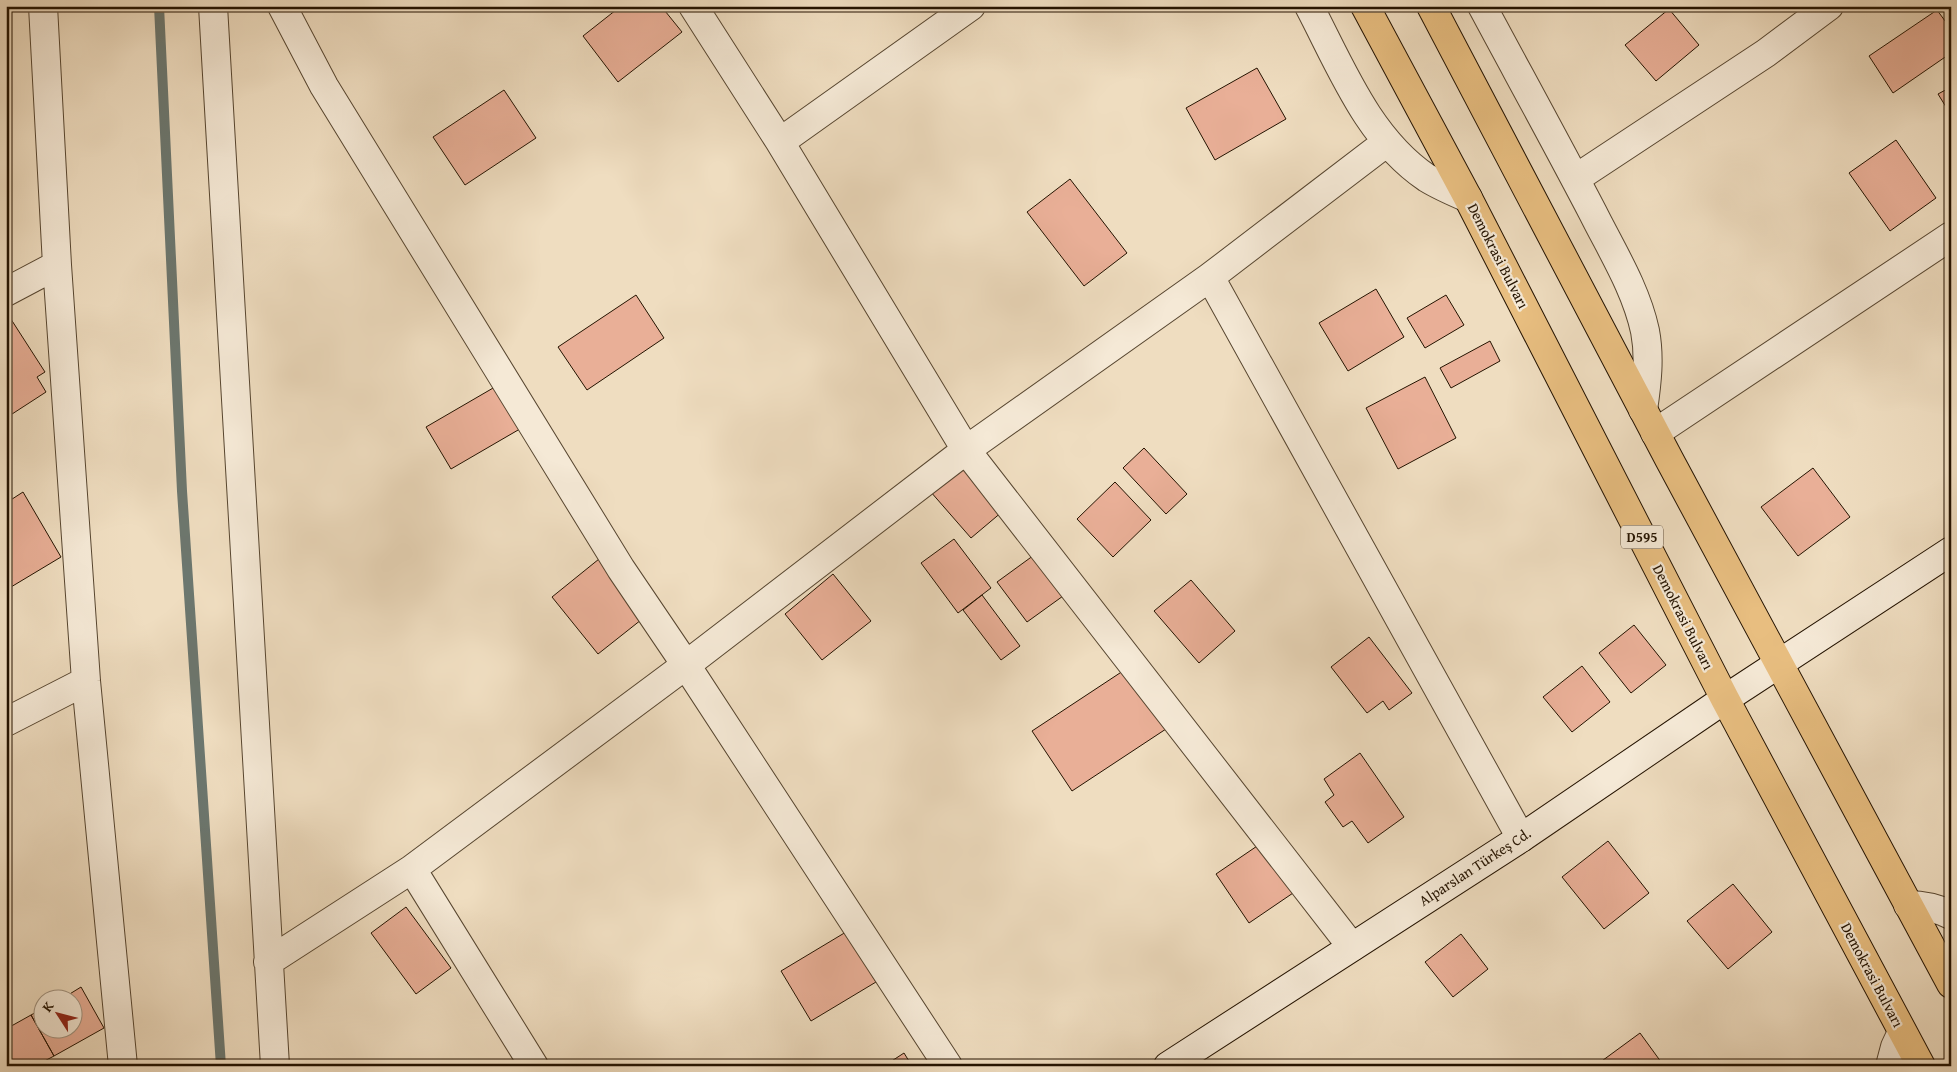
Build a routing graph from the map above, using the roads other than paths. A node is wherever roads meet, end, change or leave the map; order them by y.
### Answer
1 (43, 6) edge
2 (282, 6) edge
3 (694, 6) edge
4 (971, 6) edge
5 (1309, 6) edge
6 (1365, 6) edge
7 (1431, 6) edge
8 (1482, 6) edge
9 (1829, 6) edge
10 (218, 8) edge
11 (780, 142) junction
12 (1387, 142) junction
13 (1575, 179) junction
14 (1468, 198) junction
15 (1951, 236) edge
16 (57, 265) junction
17 (1210, 277) junction
18 (6, 292) edge
19 (1643, 410) junction
20 (1655, 433) junction
21 (966, 450) junction
22 (1951, 551) edge
23 (686, 665) junction
24 (1778, 665) junction
25 (86, 680) junction
26 (1725, 699) junction
27 (6, 722) edge
28 (1521, 838) junction
29 (412, 869) junction
30 (1908, 905) junction
31 (1951, 915) edge
32 (1352, 947) junction
33 (268, 962) junction
34 (1951, 984) edge
35 (1902, 1032) junction
36 (123, 1066) edge
37 (275, 1066) edge
38 (534, 1066) edge
39 (948, 1066) edge
40 (1168, 1066) edge
41 (1890, 1066) edge
42 (1921, 1066) edge

1 - 16 street
2 - 23 street
3 - 11 street
4 - 11 street
5 - 12 street
6 - 14 highway, Demokrasi Bulvarı / D595
7 - 19 highway
8 - 13 street
9 - 13 street
10 - 33 street
11 - 21 street
12 - 14 street
12 - 17 street
13 - 19 street
14 - 26 highway, Demokrasi Bulvarı / D595
15 - 20 street
16 - 18 street
16 - 25 street
17 - 21 street
17 - 28 street
19 - 20 highway
20 - 24 highway
21 - 23 street
21 - 32 street
22 - 24 street, Alparslan Türkeş Cd.
23 - 29 street
23 - 39 street
24 - 26 street, Alparslan Türkeş Cd.
24 - 30 highway
25 - 27 street
25 - 36 street
26 - 28 street, Alparslan Türkeş Cd.
26 - 35 highway, Demokrasi Bulvarı / D595
28 - 32 street, Alparslan Türkeş Cd.
29 - 33 street
29 - 38 street
30 - 31 street
30 - 34 highway
32 - 40 street, Alparslan Türkeş Cd.
33 - 37 street
35 - 41 street
35 - 42 highway, Demokrasi Bulvarı / D595

